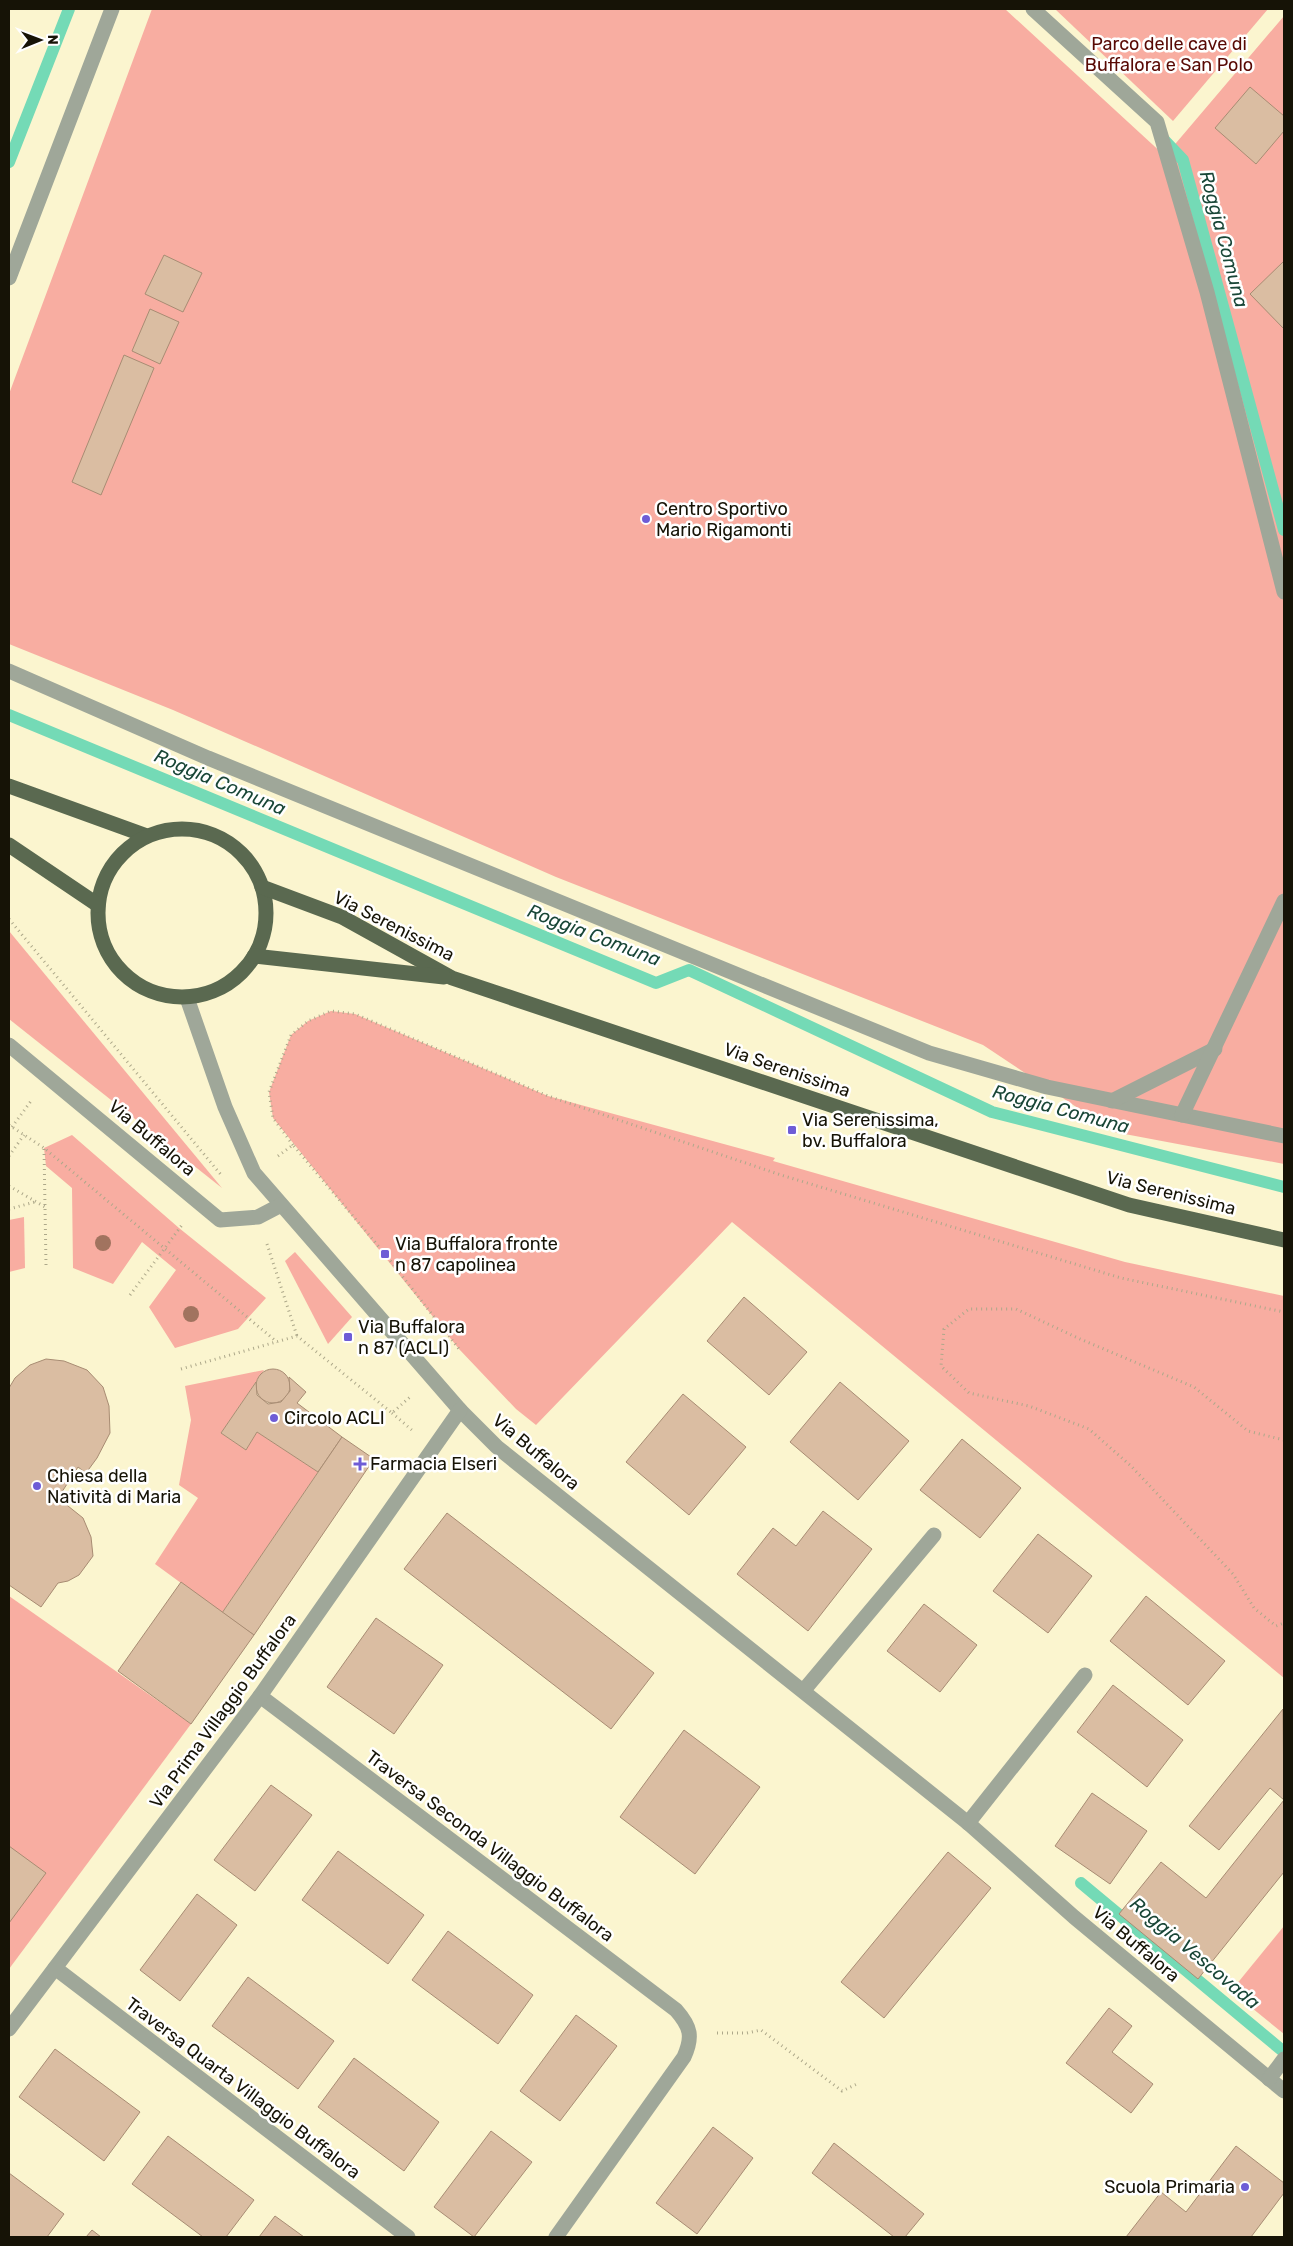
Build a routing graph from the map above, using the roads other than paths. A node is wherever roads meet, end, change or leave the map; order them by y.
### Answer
1 (112, 9) edge
2 (1032, 9) edge
3 (9, 278) edge
4 (1284, 592) edge
5 (9, 671) edge
6 (9, 786) edge
7 (147, 836) junction
8 (9, 845) edge
9 (262, 888) junction
10 (1284, 901) edge
11 (98, 905) junction
12 (254, 956) junction
13 (452, 978) junction
14 (187, 998) junction
15 (9, 1046) edge
16 (1215, 1049) junction
17 (1112, 1101) junction
18 (1182, 1116) junction
19 (1284, 1136) edge
20 (281, 1205) junction
21 (1284, 1240) edge
22 (460, 1410) junction
23 (934, 1535) dead end
24 (1086, 1675) dead end
25 (804, 1690) junction
26 (260, 1696) junction
27 (968, 1823) junction
28 (55, 1968) junction
29 (9, 2029) edge
30 (1284, 2059) edge
31 (1269, 2079) junction
32 (1284, 2091) edge
33 (408, 2237) edge
34 (556, 2237) edge

1 - 3 street
2 - 4 street
5 - 17 street
6 - 7 main road
7 - 9 main road
7 - 11 main road
8 - 11 main road
9 - 12 main road
9 - 13 main road, Via Serenissima
10 - 16 street
11 - 14 main road
12 - 13 main road, Via Serenissima
12 - 14 main road
13 - 21 main road, Via Serenissima
14 - 20 street, Via Buffalora
15 - 20 street, Via Buffalora
16 - 17 street
16 - 18 street
17 - 18 street
18 - 19 street
20 - 22 street, Via Buffalora
22 - 25 street, Via Buffalora
22 - 26 street, Via Prima Villaggio Buffalora
23 - 25 street
24 - 27 street
25 - 27 street, Via Buffalora
26 - 28 street, Via Prima Villaggio Buffalora
26 - 34 street, Traversa Seconda Villaggio Buffalora
27 - 31 street, Via Buffalora
28 - 29 street, Via Prima Villaggio Buffalora
28 - 33 street, Traversa Quarta Villaggio Buffalora
30 - 31 street
31 - 32 street, Via Buffalora

